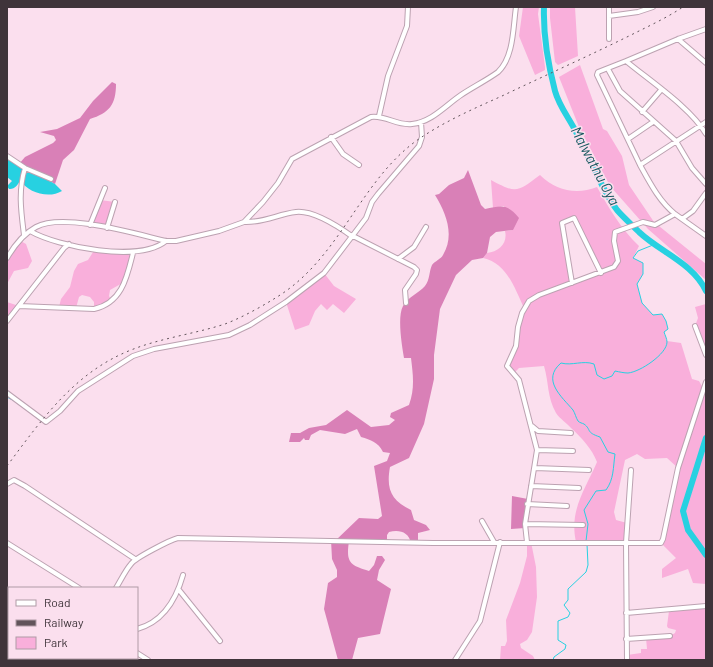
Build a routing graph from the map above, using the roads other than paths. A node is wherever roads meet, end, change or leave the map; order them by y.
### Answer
1 (408, 7) edge
2 (516, 7) edge
3 (609, 7) edge
4 (653, 7) edge
5 (609, 16) junction
6 (706, 30) edge
7 (609, 39) dead end
8 (678, 39) junction
9 (626, 61) junction
10 (706, 63) edge
11 (608, 69) junction
12 (661, 90) junction
13 (642, 112) junction
14 (379, 116) junction
15 (421, 122) junction
16 (653, 122) junction
17 (706, 122) edge
18 (701, 126) junction
19 (706, 134) edge
20 (331, 138) junction
21 (628, 139) junction
22 (676, 141) junction
23 (7, 156) edge
24 (359, 165) dead end
25 (640, 165) junction
26 (25, 168) junction
27 (51, 179) dead end
28 (706, 184) edge
29 (105, 188) dead end
30 (706, 193) edge
31 (115, 202) dead end
32 (675, 214) junction
33 (682, 219) junction
34 (244, 222) junction
35 (90, 225) junction
36 (426, 227) dead end
37 (106, 228) junction
38 (30, 231) junction
39 (24, 235) junction
40 (353, 236) junction
41 (706, 236) edge
42 (165, 242) junction
43 (69, 244) junction
44 (133, 253) junction
45 (7, 258) edge
46 (398, 259) junction
47 (601, 273) junction
48 (572, 283) junction
49 (406, 303) dead end
50 (19, 306) junction
51 (7, 321) edge
52 (695, 326) dead end
53 (706, 355) edge
54 (706, 382) edge
55 (7, 393) edge
56 (532, 426) junction
57 (571, 433) dead end
58 (537, 450) junction
59 (573, 451) dead end
60 (535, 468) junction
61 (589, 470) dead end
62 (631, 470) dead end
63 (7, 484) edge
64 (531, 486) junction
65 (579, 488) dead end
66 (527, 504) junction
67 (567, 506) dead end
68 (482, 521) dead end
69 (525, 524) junction
70 (583, 525) dead end
71 (494, 542) junction
72 (500, 542) junction
73 (527, 542) junction
74 (7, 543) edge
75 (626, 543) junction
76 (135, 559) junction
77 (183, 575) dead end
78 (77, 587) edge
79 (117, 587) edge
80 (179, 590) junction
81 (706, 606) edge
82 (626, 613) junction
83 (138, 628) edge
84 (670, 636) dead end
85 (626, 639) junction
86 (220, 641) dead end
87 (138, 654) edge
88 (148, 660) edge
89 (455, 660) edge
90 (627, 660) edge

1 - 14 street
2 - 15 street
3 - 5 street
4 - 5 street
5 - 7 street
6 - 8 street
8 - 9 street
8 - 10 street
9 - 11 street
9 - 12 street
11 - 13 street
11 - 21 street
12 - 13 street
12 - 18 street
13 - 16 street
14 - 15 street
14 - 20 street
15 - 40 street
16 - 21 street
16 - 22 street
17 - 18 street
18 - 19 street
18 - 22 street
20 - 24 street
20 - 34 street
21 - 25 street
22 - 25 street
22 - 28 street
23 - 26 street
25 - 32 street
26 - 27 street
26 - 39 street
29 - 35 street
30 - 33 street
31 - 37 street
32 - 33 street
32 - 47 street
33 - 41 street
34 - 40 street
34 - 42 street
35 - 37 street
35 - 38 street
36 - 46 street
37 - 42 street
38 - 39 street
38 - 43 street
39 - 45 street
40 - 46 street
40 - 55 street
42 - 44 street
43 - 44 street
43 - 50 street
44 - 50 street
46 - 49 street
47 - 48 street
47 - 48 street
48 - 56 street
50 - 51 street
52 - 53 street
54 - 75 street
56 - 57 street
56 - 58 street
58 - 59 street
58 - 60 street
60 - 61 street
60 - 64 street
62 - 75 street
63 - 76 street
64 - 65 street
64 - 66 street
66 - 67 street
66 - 69 street
68 - 71 street
69 - 70 street
69 - 73 street
71 - 72 street
71 - 76 street
72 - 73 street
72 - 89 street
73 - 75 street
74 - 78 street
75 - 82 street
76 - 79 street
77 - 80 street
80 - 83 street
80 - 86 street
81 - 82 street
82 - 85 street
84 - 85 street
85 - 90 street
87 - 88 street

